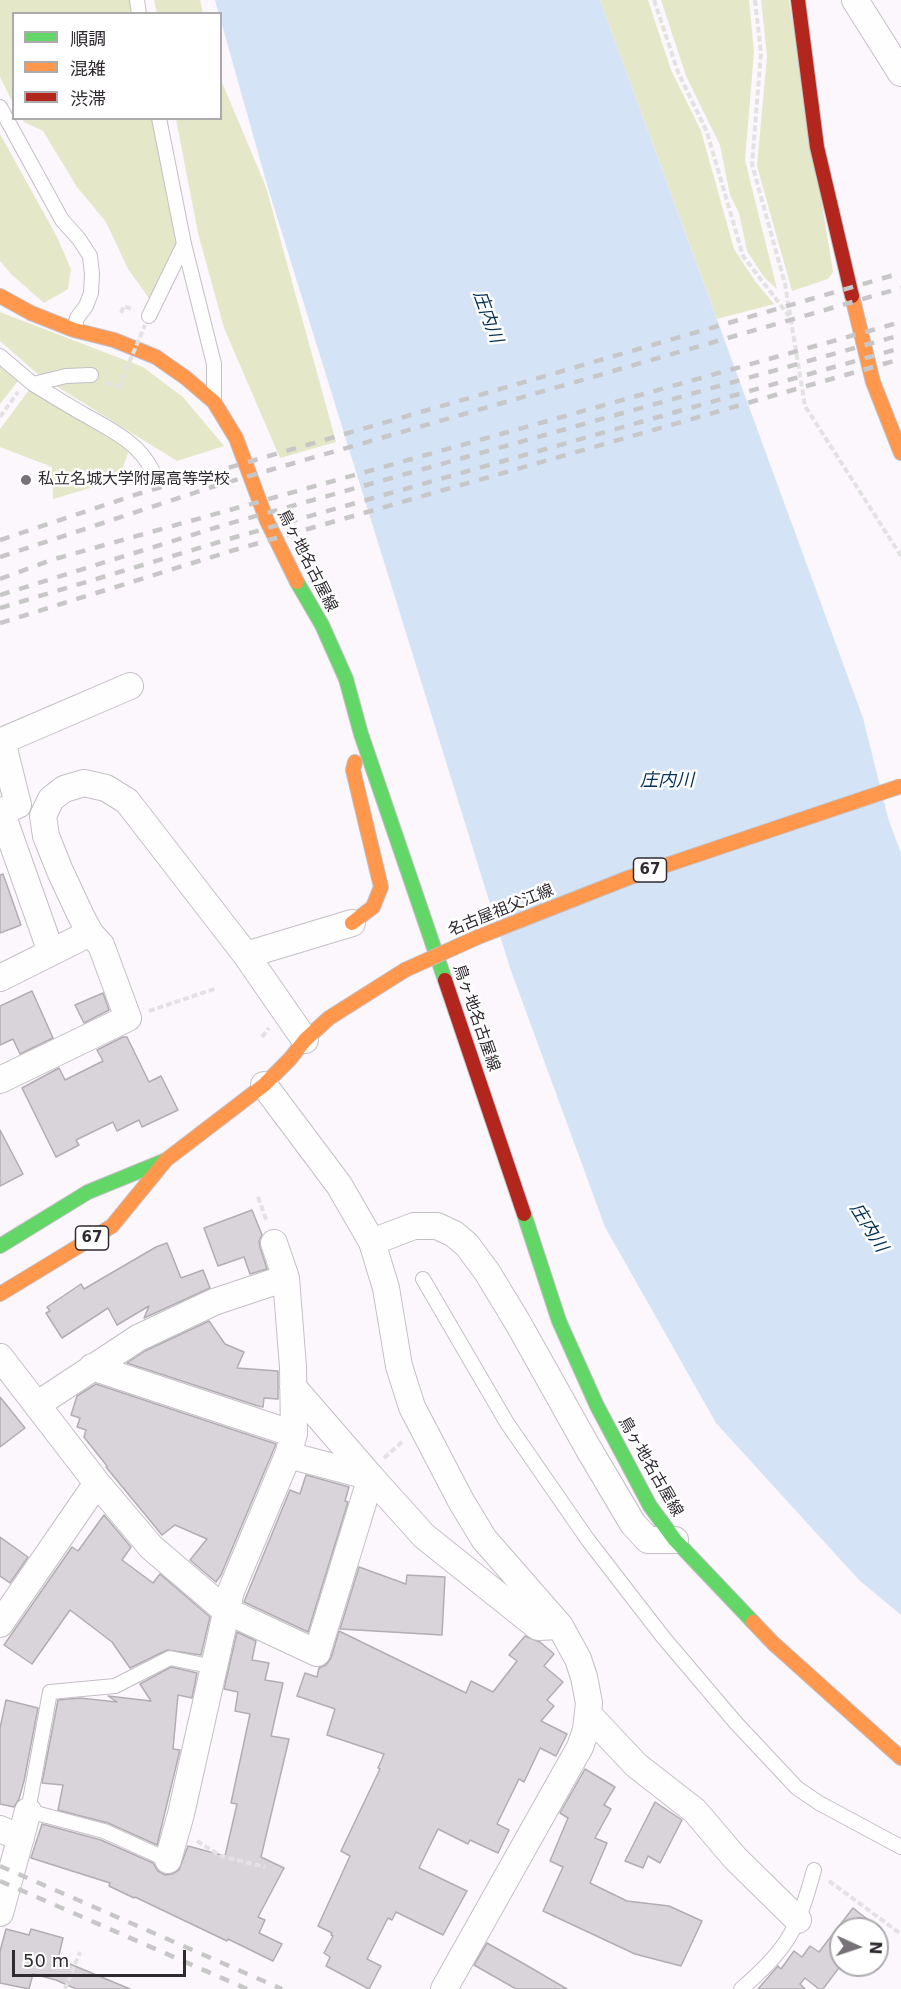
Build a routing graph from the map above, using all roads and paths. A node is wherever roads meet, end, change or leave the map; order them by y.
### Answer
1 (654, 0) edge
2 (755, 0) edge
3 (798, 0) edge
4 (855, 0) edge
5 (901, 73) edge
6 (0, 106) edge
7 (159, 120) edge
8 (184, 244) junction
9 (0, 296) edge
10 (790, 317) junction
11 (147, 321) joint
12 (74, 330) junction
13 (0, 356) edge
14 (91, 375) dead end
15 (30, 381) junction
16 (120, 387) dead end
17 (214, 402) junction
18 (0, 417) edge
19 (901, 453) edge
20 (152, 470) dead end
21 (901, 556) edge
22 (130, 686) dead end
23 (362, 734) junction
24 (901, 786) edge
25 (0, 811) edge
26 (352, 923) joint
27 (90, 933) junction
28 (51, 952) junction
29 (246, 955) junction
30 (0, 978) edge
31 (216, 988) dead end
32 (128, 1018) junction
33 (305, 1040) junction
34 (0, 1080) edge
35 (264, 1085) junction
36 (166, 1160) junction
37 (372, 1242) junction
38 (274, 1244) dead end
39 (0, 1246) edge
40 (286, 1278) junction
41 (423, 1279) dead end
42 (0, 1294) edge
43 (0, 1357) edge
44 (92, 1367) junction
45 (293, 1387) junction
46 (38, 1404) junction
47 (422, 1425) junction
48 (291, 1444) junction
49 (369, 1474) junction
50 (97, 1483) junction
51 (675, 1540) junction
52 (225, 1610) junction
53 (0, 1624) edge
54 (560, 1626) junction
55 (214, 1667) junction
56 (589, 1715) junction
57 (901, 1758) edge
58 (28, 1811) junction
59 (177, 1828) junction
60 (10, 1834) edge
61 (901, 1847) edge
62 (168, 1860) joint
63 (265, 1868) dead end
64 (814, 1870) joint
65 (0, 1913) edge
66 (798, 1920) junction
67 (901, 1934) edge
68 (80, 1952) dead end
69 (65, 1989) edge
70 (444, 1989) edge
71 (741, 1989) edge

1 - 10 path
2 - 10 path
3 - 19 main road
4 - 5 street
6 - 12 lane
7 - 8 lane
8 - 11 lane
8 - 17 lane
9 - 12 main road, 鳥ヶ地名古屋線
10 - 21 path
11 - 16 path, bridge
12 - 17 main road, 鳥ヶ地名古屋線
13 - 15 lane
14 - 15 lane
15 - 18 path
15 - 20 lane
17 - 23 main road, 鳥ヶ地名古屋線
22 - 25 street
23 - 26 main road
23 - 51 main road, 鳥ヶ地名古屋線
24 - 33 main road, 名古屋祖父江線 / 67, bridge
25 - 28 street
26 - 29 street
27 - 28 street
27 - 29 street
27 - 32 street
28 - 30 street
29 - 33 street
31 - 32 path
32 - 34 street
33 - 35 main road, 名古屋祖父江線 / 67
35 - 36 main road, 名古屋祖父江線 / 67
35 - 37 street
36 - 39 main road, 名古屋祖父江線 / 67
36 - 42 main road, 名古屋祖父江線 / 67
37 - 47 street
37 - 51 street
38 - 40 street
40 - 44 street
40 - 45 street
41 - 61 lane
43 - 46 street
44 - 46 street
44 - 48 street
45 - 48 street
45 - 49 street
46 - 50 street
47 - 49 path
47 - 54 street
48 - 49 street
48 - 52 street
49 - 52 street
49 - 54 street
50 - 52 street
50 - 53 street
51 - 57 main road, 鳥ヶ地名古屋線
52 - 55 street
54 - 56 street
55 - 58 lane
55 - 59 street
56 - 66 street
56 - 70 street
58 - 60 street
58 - 62 lane
59 - 62 street
59 - 63 path
60 - 65 street
64 - 66 lane
64 - 67 path
66 - 71 lane
68 - 69 path

